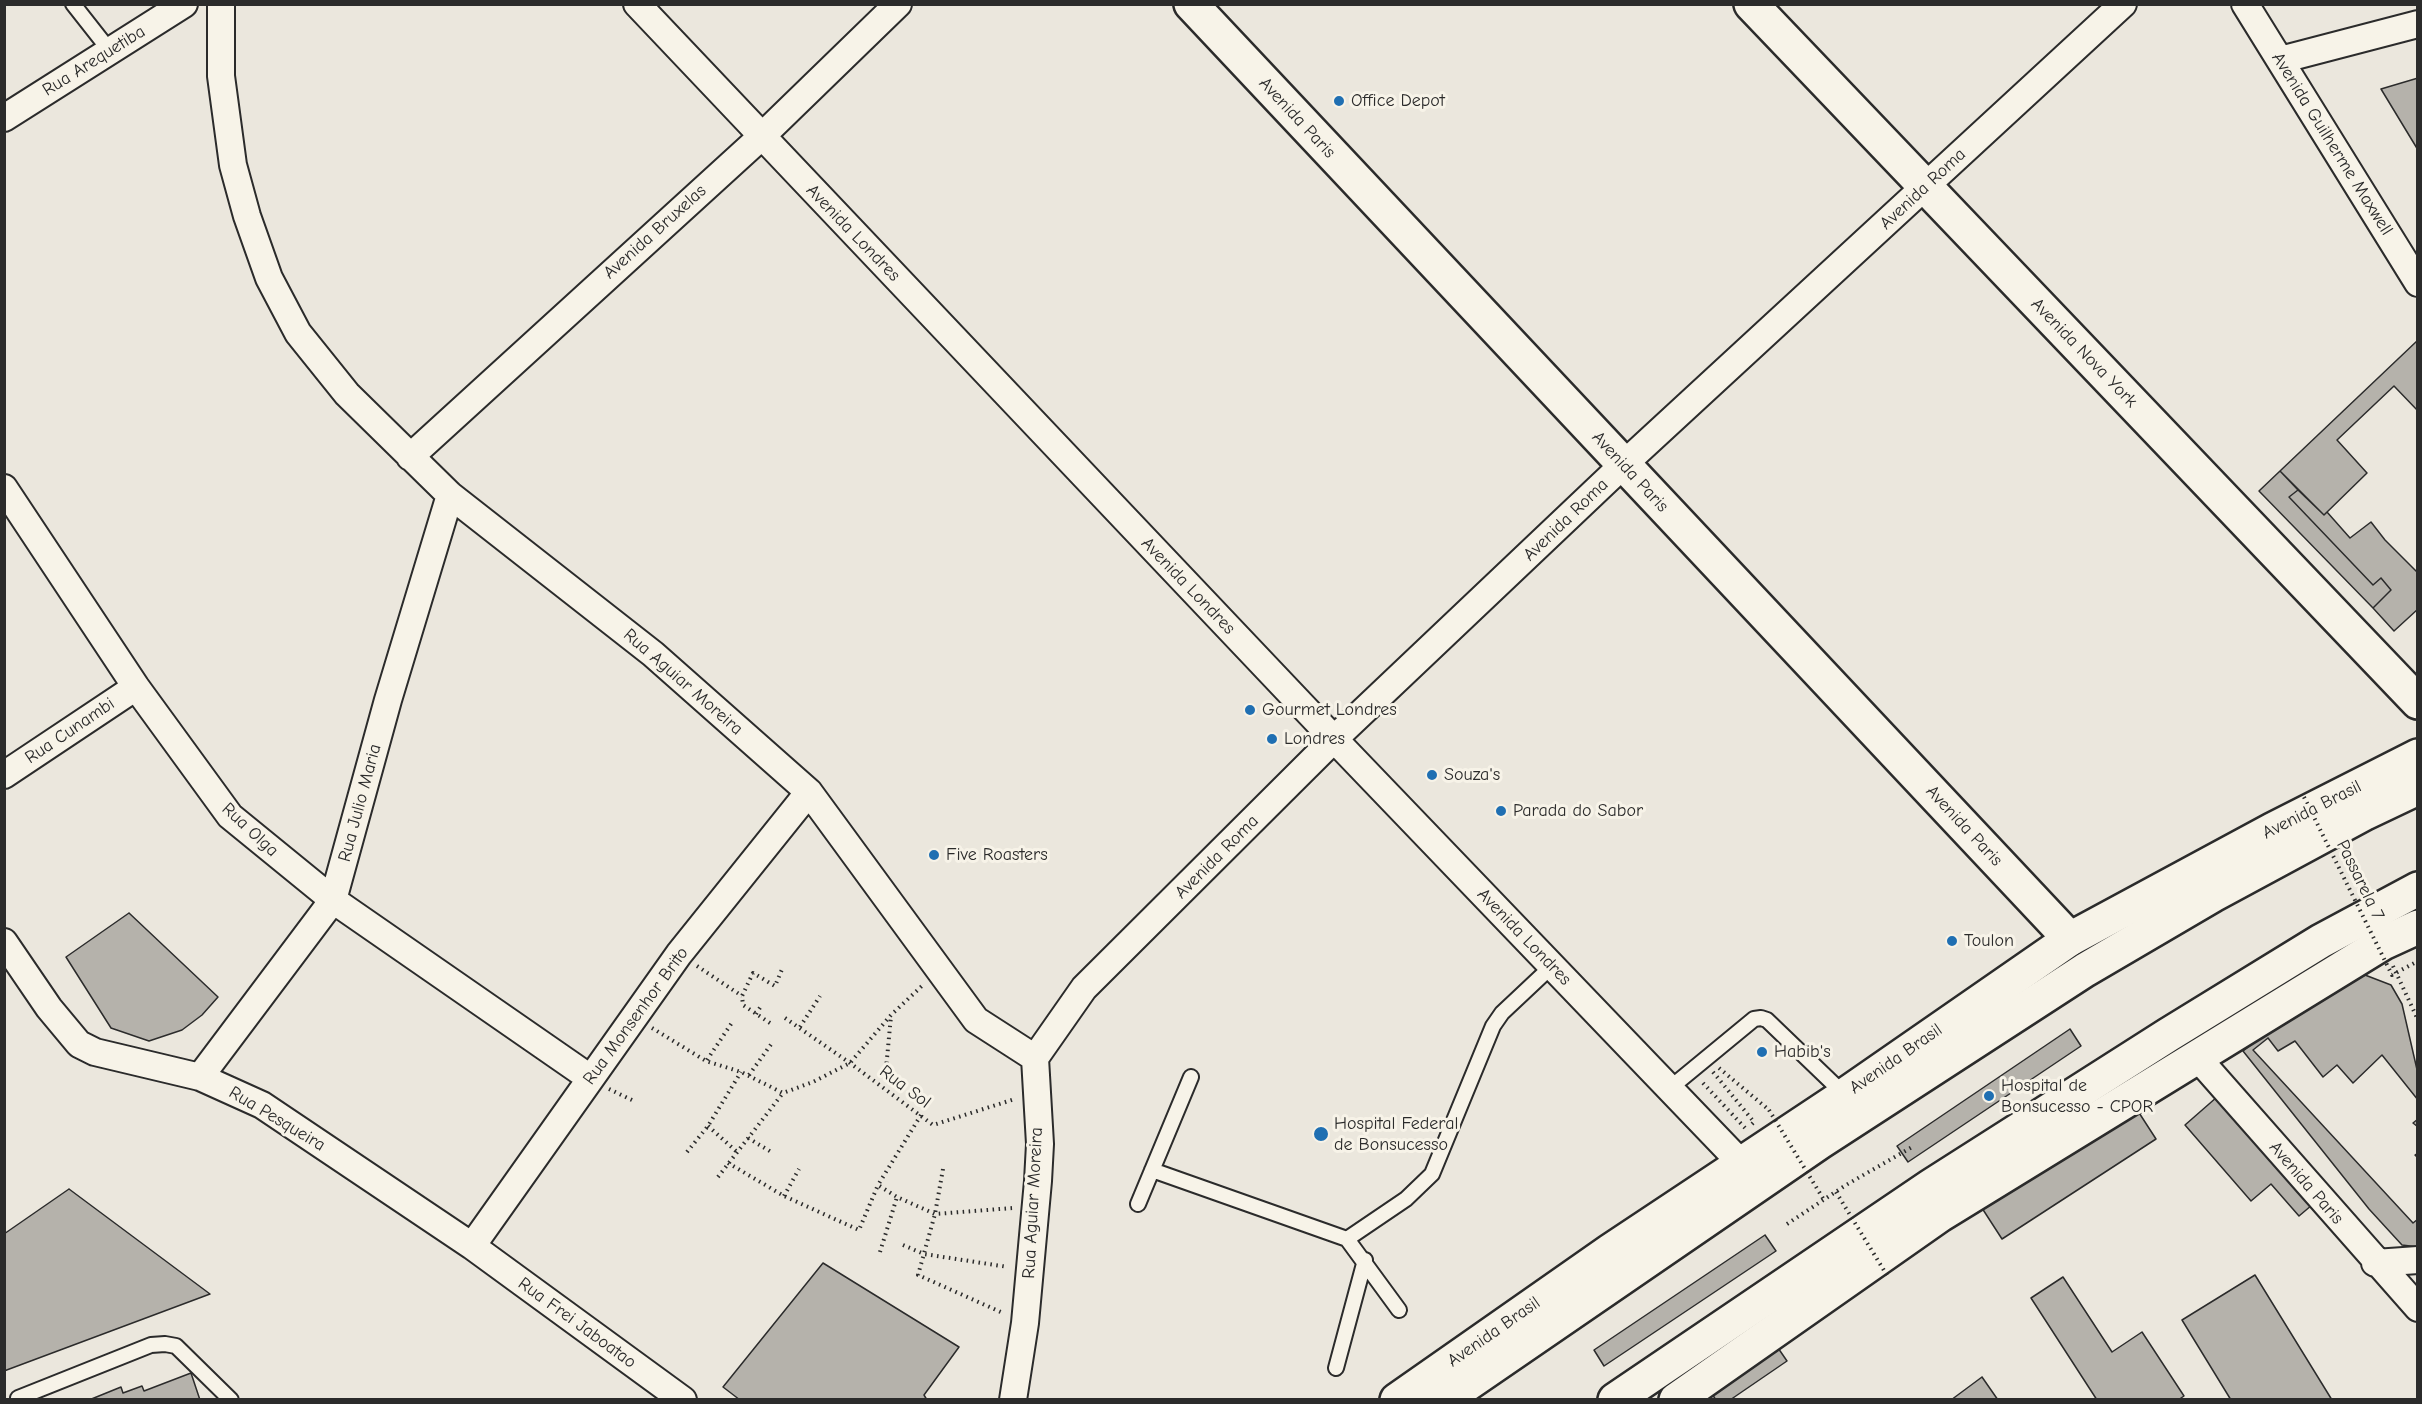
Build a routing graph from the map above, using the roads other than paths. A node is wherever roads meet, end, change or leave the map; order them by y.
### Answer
1 (73, 4) edge
2 (184, 4) edge
3 (221, 4) edge
4 (637, 4) edge
5 (898, 4) edge
6 (1191, 4) edge
7 (1751, 4) edge
8 (2123, 4) edge
9 (2245, 4) edge
10 (2418, 24) edge
11 (110, 51) junction
12 (2280, 60) junction
13 (4, 118) edge
14 (761, 137) junction
15 (1926, 187) junction
16 (2418, 283) edge
17 (410, 457) junction
18 (1623, 465) junction
19 (4, 488) edge
20 (450, 495) junction
21 (136, 687) junction
22 (2418, 702) edge
23 (1334, 740) junction
24 (2418, 756) edge
25 (4, 775) edge
26 (2418, 788) edge
27 (809, 792) junction
28 (2418, 890) edge
29 (333, 900) junction
30 (2418, 927) edge
31 (2070, 939) junction
32 (4, 942) edge
33 (1552, 966) junction
34 (2196, 1056) junction
35 (1035, 1058) junction
36 (200, 1077) junction
37 (1191, 1077) dead end
38 (599, 1083) junction
39 (1675, 1095) junction
40 (1845, 1095) junction
41 (1742, 1164) junction
42 (1152, 1170) junction
43 (1138, 1204) dead end
44 (1347, 1239) junction
45 (472, 1246) junction
46 (1365, 1260) junction
47 (2418, 1260) edge
48 (2375, 1263) junction
49 (2418, 1308) edge
50 (1399, 1310) dead end
51 (1336, 1368) dead end
52 (1017, 1396) edge
53 (17, 1399) edge
54 (231, 1400) edge
55 (683, 1400) edge
56 (1397, 1400) edge
57 (1444, 1400) edge
58 (1615, 1400) edge
59 (1676, 1400) edge

1 - 11 lane
2 - 11 street, Rua Arequetiba
3 - 17 street, Rua Aguiar Moreira
4 - 14 street, Avenida Londres
5 - 14 street, Avenida Bruxelas
6 - 18 main road, Avenida Paris
7 - 15 main road, Avenida Nova York
8 - 15 street, Avenida Roma
9 - 12 street, Avenida Guilherme Maxwell
10 - 12 street
11 - 13 street, Rua Arequetiba
12 - 16 street, Avenida Guilherme Maxwell
14 - 17 street, Avenida Bruxelas
14 - 23 street, Avenida Londres
15 - 18 street, Avenida Roma
15 - 22 main road, Avenida Nova York
17 - 20 street, Rua Aguiar Moreira
18 - 23 street, Avenida Roma
18 - 31 main road, Avenida Paris
19 - 21 street, Rua Olga
20 - 27 street, Rua Aguiar Moreira
20 - 29 street, Rua Julio Maria
21 - 25 street, Rua Cunambi
21 - 29 street, Rua Olga
23 - 33 street, Avenida Londres
23 - 35 street, Avenida Roma
24 - 31 main road, Avenida Brasil
26 - 57 main road, Avenida Brasil
27 - 35 street, Rua Aguiar Moreira
27 - 38 street, Rua Monsenhor Brito
28 - 58 main road
29 - 36 street, Rua Julio Maria
29 - 38 street, Rua Olga
30 - 34 main road
31 - 40 main road, Avenida Brasil
32 - 36 street, Rua Pesqueira
33 - 39 street, Avenida Londres
33 - 44 lane
34 - 48 street, Avenida Paris
34 - 59 main road
35 - 52 street, Rua Aguiar Moreira
36 - 45 street, Rua Pesqueira
37 - 42 lane
38 - 45 street, Rua Monsenhor Brito
39 - 40 lane
39 - 41 street, Avenida Londres
40 - 41 main road, Avenida Brasil
41 - 56 main road, Avenida Brasil
42 - 43 lane
42 - 44 lane
44 - 46 lane
45 - 55 street, Rua Frei Jaboatao
46 - 50 lane
46 - 51 lane
47 - 48 street
48 - 49 street, Avenida Paris
53 - 54 lane

